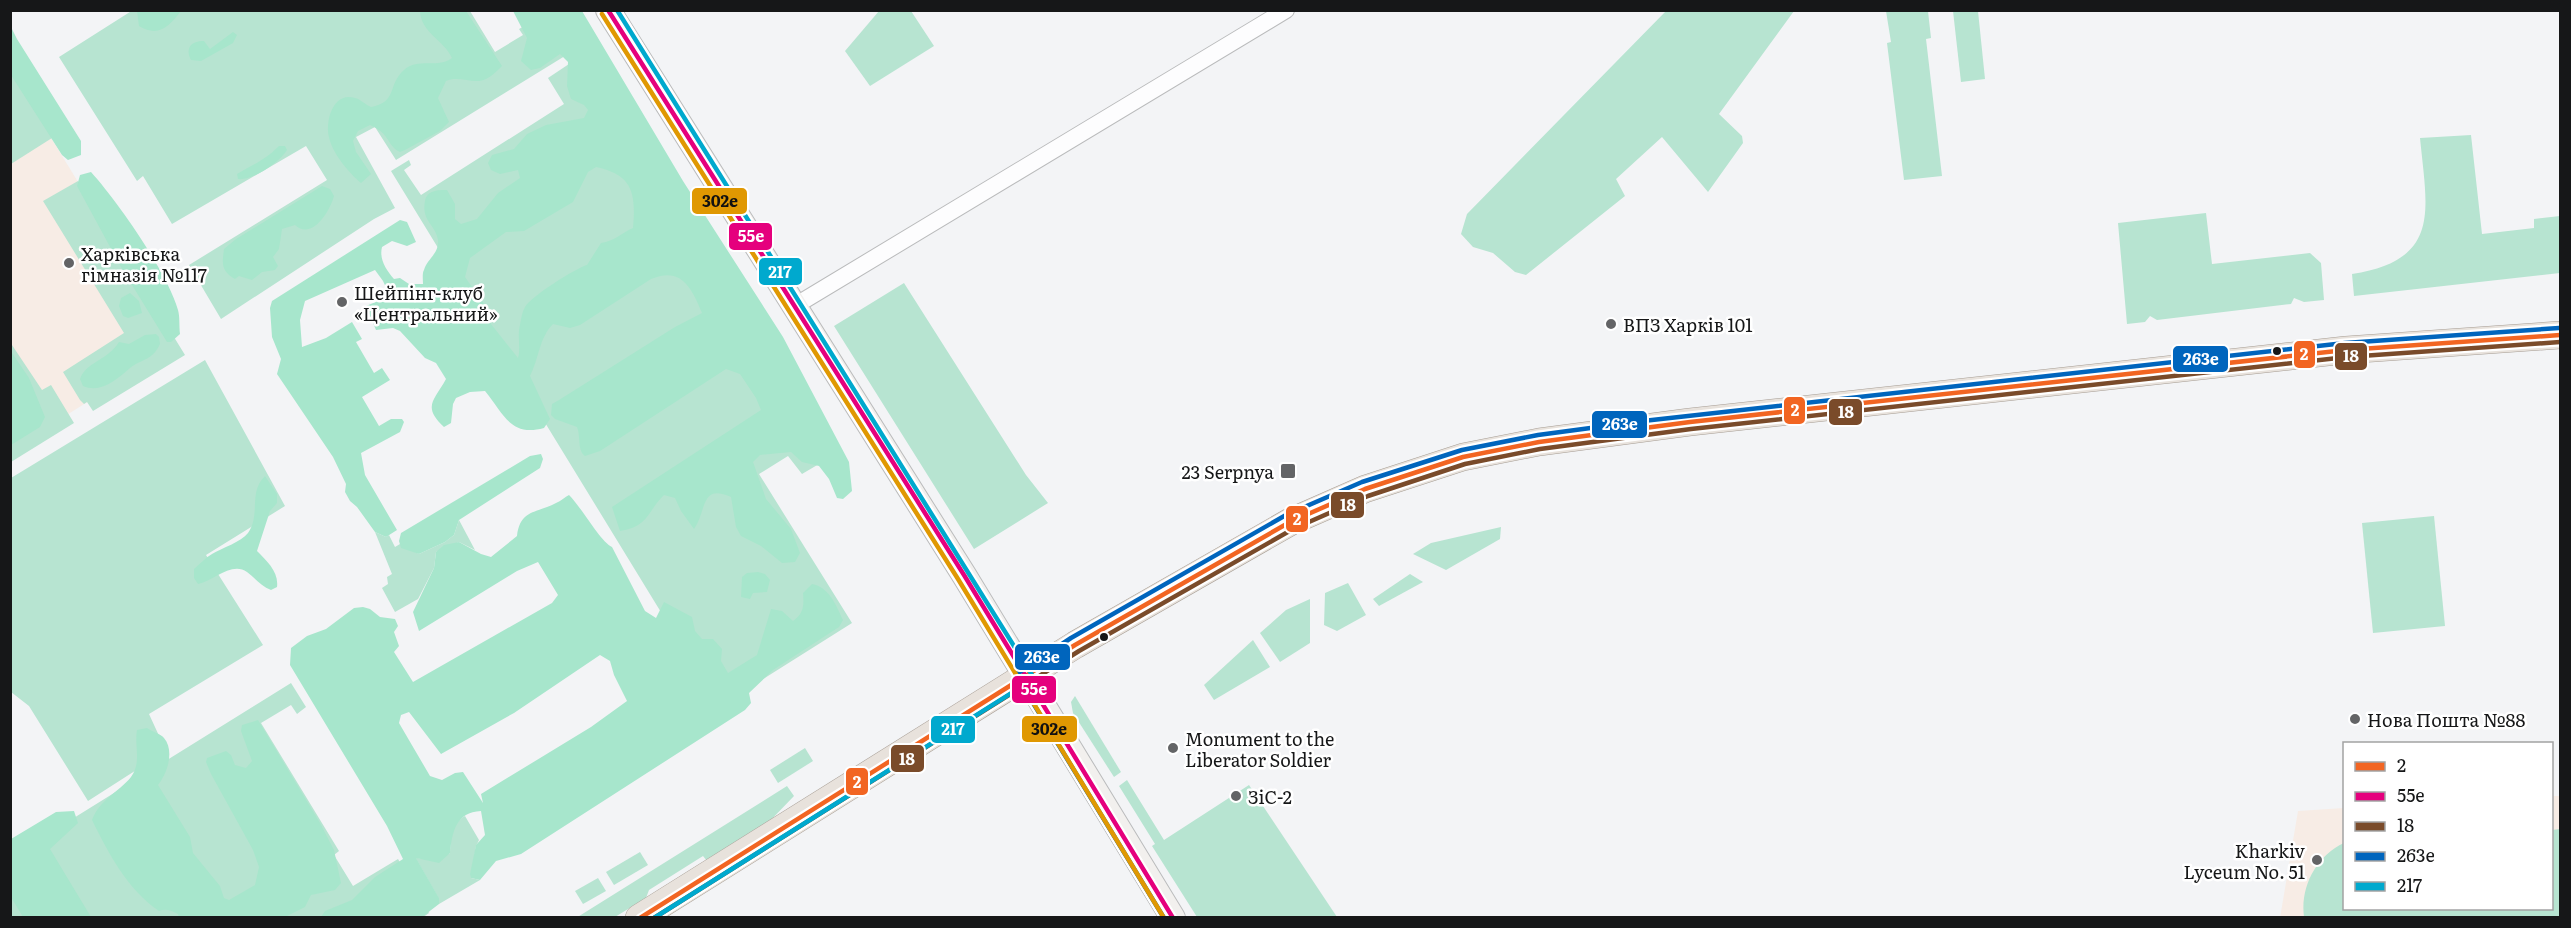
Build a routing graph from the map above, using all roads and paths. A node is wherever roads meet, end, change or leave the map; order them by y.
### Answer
1 (608, 10) edge
2 (1286, 10) edge
3 (793, 307) junction
4 (2560, 335) edge
5 (1025, 676) junction
6 (639, 918) edge
7 (1173, 918) edge

1 - 3 street
2 - 3 street
3 - 5 street
4 - 5 main road
5 - 6 main road
5 - 7 street

